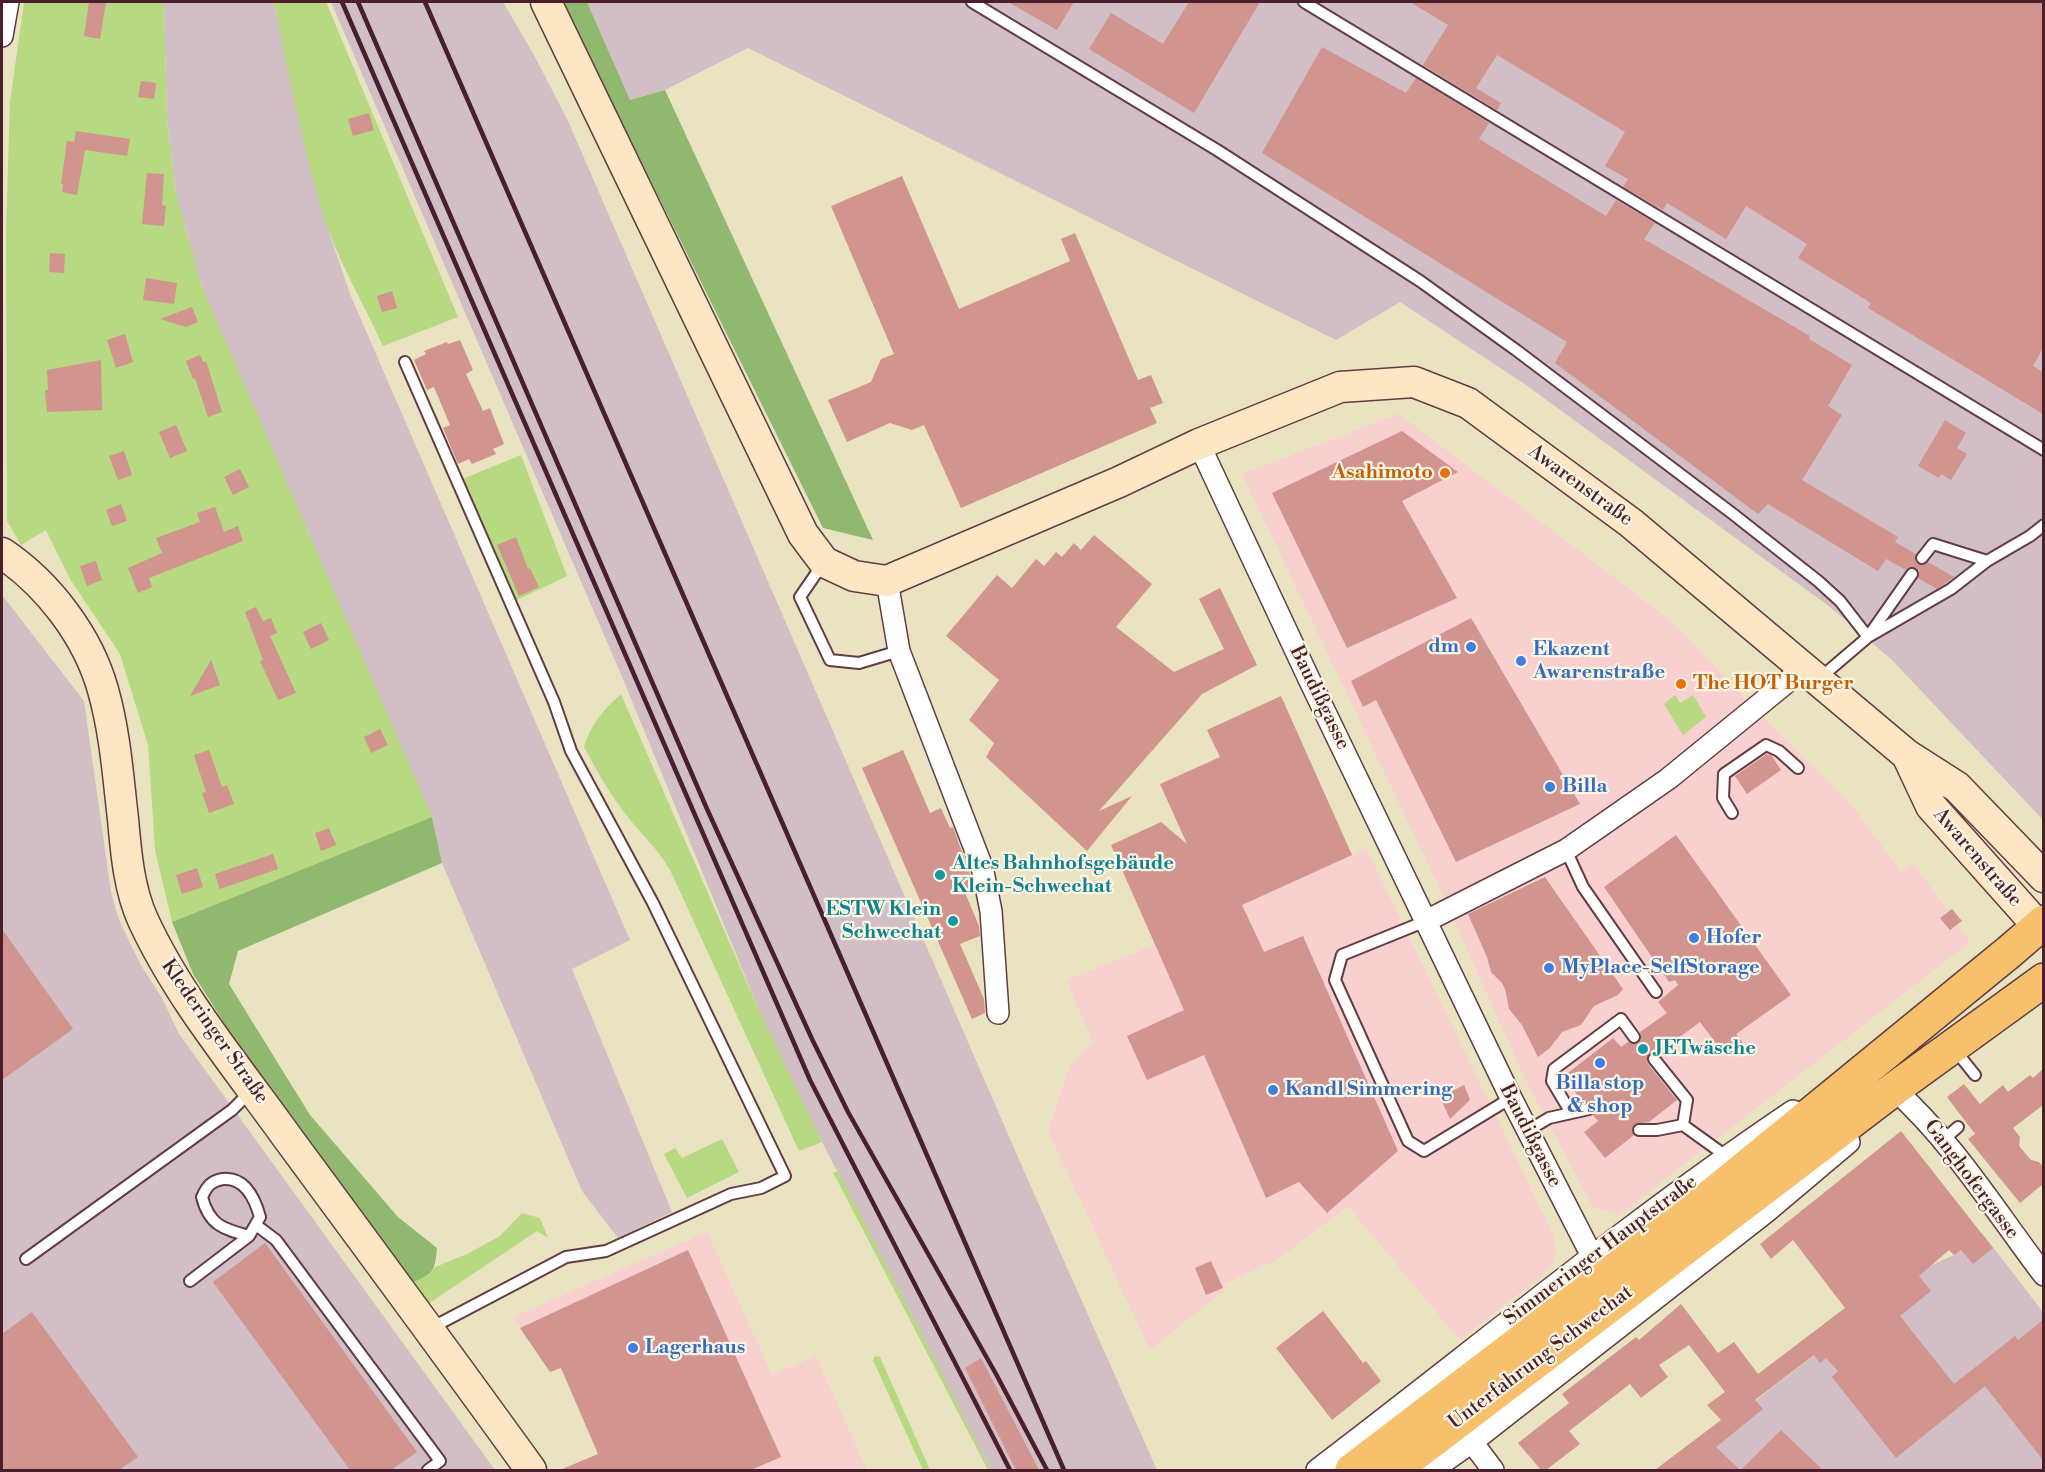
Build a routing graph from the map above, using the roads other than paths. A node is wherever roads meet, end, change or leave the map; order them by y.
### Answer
1 (546, 2) edge
2 (972, 2) edge
3 (1304, 2) edge
4 (5, 5) edge
5 (2, 36) edge
6 (405, 362) dead end
7 (1199, 444) junction
8 (2043, 450) edge
9 (2043, 525) edge
10 (2, 553) edge
11 (1922, 558) dead end
12 (1987, 561) junction
13 (824, 562) junction
14 (1912, 574) dead end
15 (886, 581) junction
16 (1868, 637) junction
17 (899, 651) junction
18 (1810, 675) junction
19 (1907, 755) junction
20 (1798, 768) dead end
21 (1732, 813) dead end
22 (1566, 850) junction
23 (2043, 877) edge
24 (1426, 921) junction
25 (2042, 927) edge
26 (2043, 980) edge
27 (1656, 992) dead end
28 (998, 1013) dead end
29 (1634, 1037) dead end
30 (1894, 1046) junction
31 (1952, 1047) junction
32 (1654, 1059) dead end
33 (1976, 1075) dead end
34 (1894, 1089) junction
35 (253, 1090) junction
36 (1511, 1098) junction
37 (1589, 1109) dead end
38 (1571, 1113) junction
39 (1683, 1125) junction
40 (1639, 1130) dead end
41 (1527, 1131) junction
42 (1726, 1156) junction
43 (256, 1225) junction
44 (1681, 1235) junction
45 (249, 1236) junction
46 (1592, 1256) junction
47 (26, 1259) dead end
48 (2043, 1275) edge
49 (190, 1281) dead end
50 (428, 1329) junction
51 (1472, 1442) junction
52 (444, 1466) edge
53 (428, 1470) edge
54 (531, 1470) edge
55 (1317, 1470) edge
56 (1352, 1470) edge
57 (1394, 1470) edge
58 (1432, 1470) edge
59 (1493, 1470) edge

1 - 13 street
2 - 16 lane
3 - 8 lane
4 - 5 street
6 - 50 lane
7 - 15 street
7 - 18 street, Awarenstraße
7 - 24 street, Baudißgasse
9 - 12 lane
10 - 35 street, Klederinger Straße
11 - 12 lane
12 - 16 lane
13 - 15 street
13 - 17 lane
14 - 16 lane
15 - 17 street
16 - 18 lane
17 - 28 street
18 - 19 street, Awarenstraße
18 - 22 street
19 - 23 street, Awarenstraße
19 - 25 street, Awarenstraße
20 - 21 lane
22 - 24 street
22 - 27 lane
24 - 36 street, Baudißgasse
24 - 36 lane
25 - 30 main road, Simmeringer Hauptstraße
26 - 31 main road
29 - 38 lane
30 - 42 street, Simmeringer Hauptstraße
30 - 44 main road, Simmeringer Hauptstraße
31 - 33 lane
31 - 34 main road
32 - 39 lane
34 - 44 main road
34 - 48 street, Ganghofergasse
34 - 51 street
35 - 47 lane
35 - 50 street, Klederinger Straße
36 - 41 street, Baudißgasse
37 - 38 lane
38 - 41 lane
39 - 40 lane
39 - 42 lane
41 - 46 street, Baudißgasse
42 - 46 street, Simmeringer Hauptstraße
43 - 45 lane
43 - 45 lane
43 - 52 lane
44 - 56 main road, Unterfahrung Schwechat
44 - 57 main road, Unterfahrung Schwechat
45 - 49 lane
46 - 55 street, Simmeringer Hauptstraße
50 - 54 street, Klederinger Straße
51 - 58 street
51 - 59 street
52 - 53 lane

